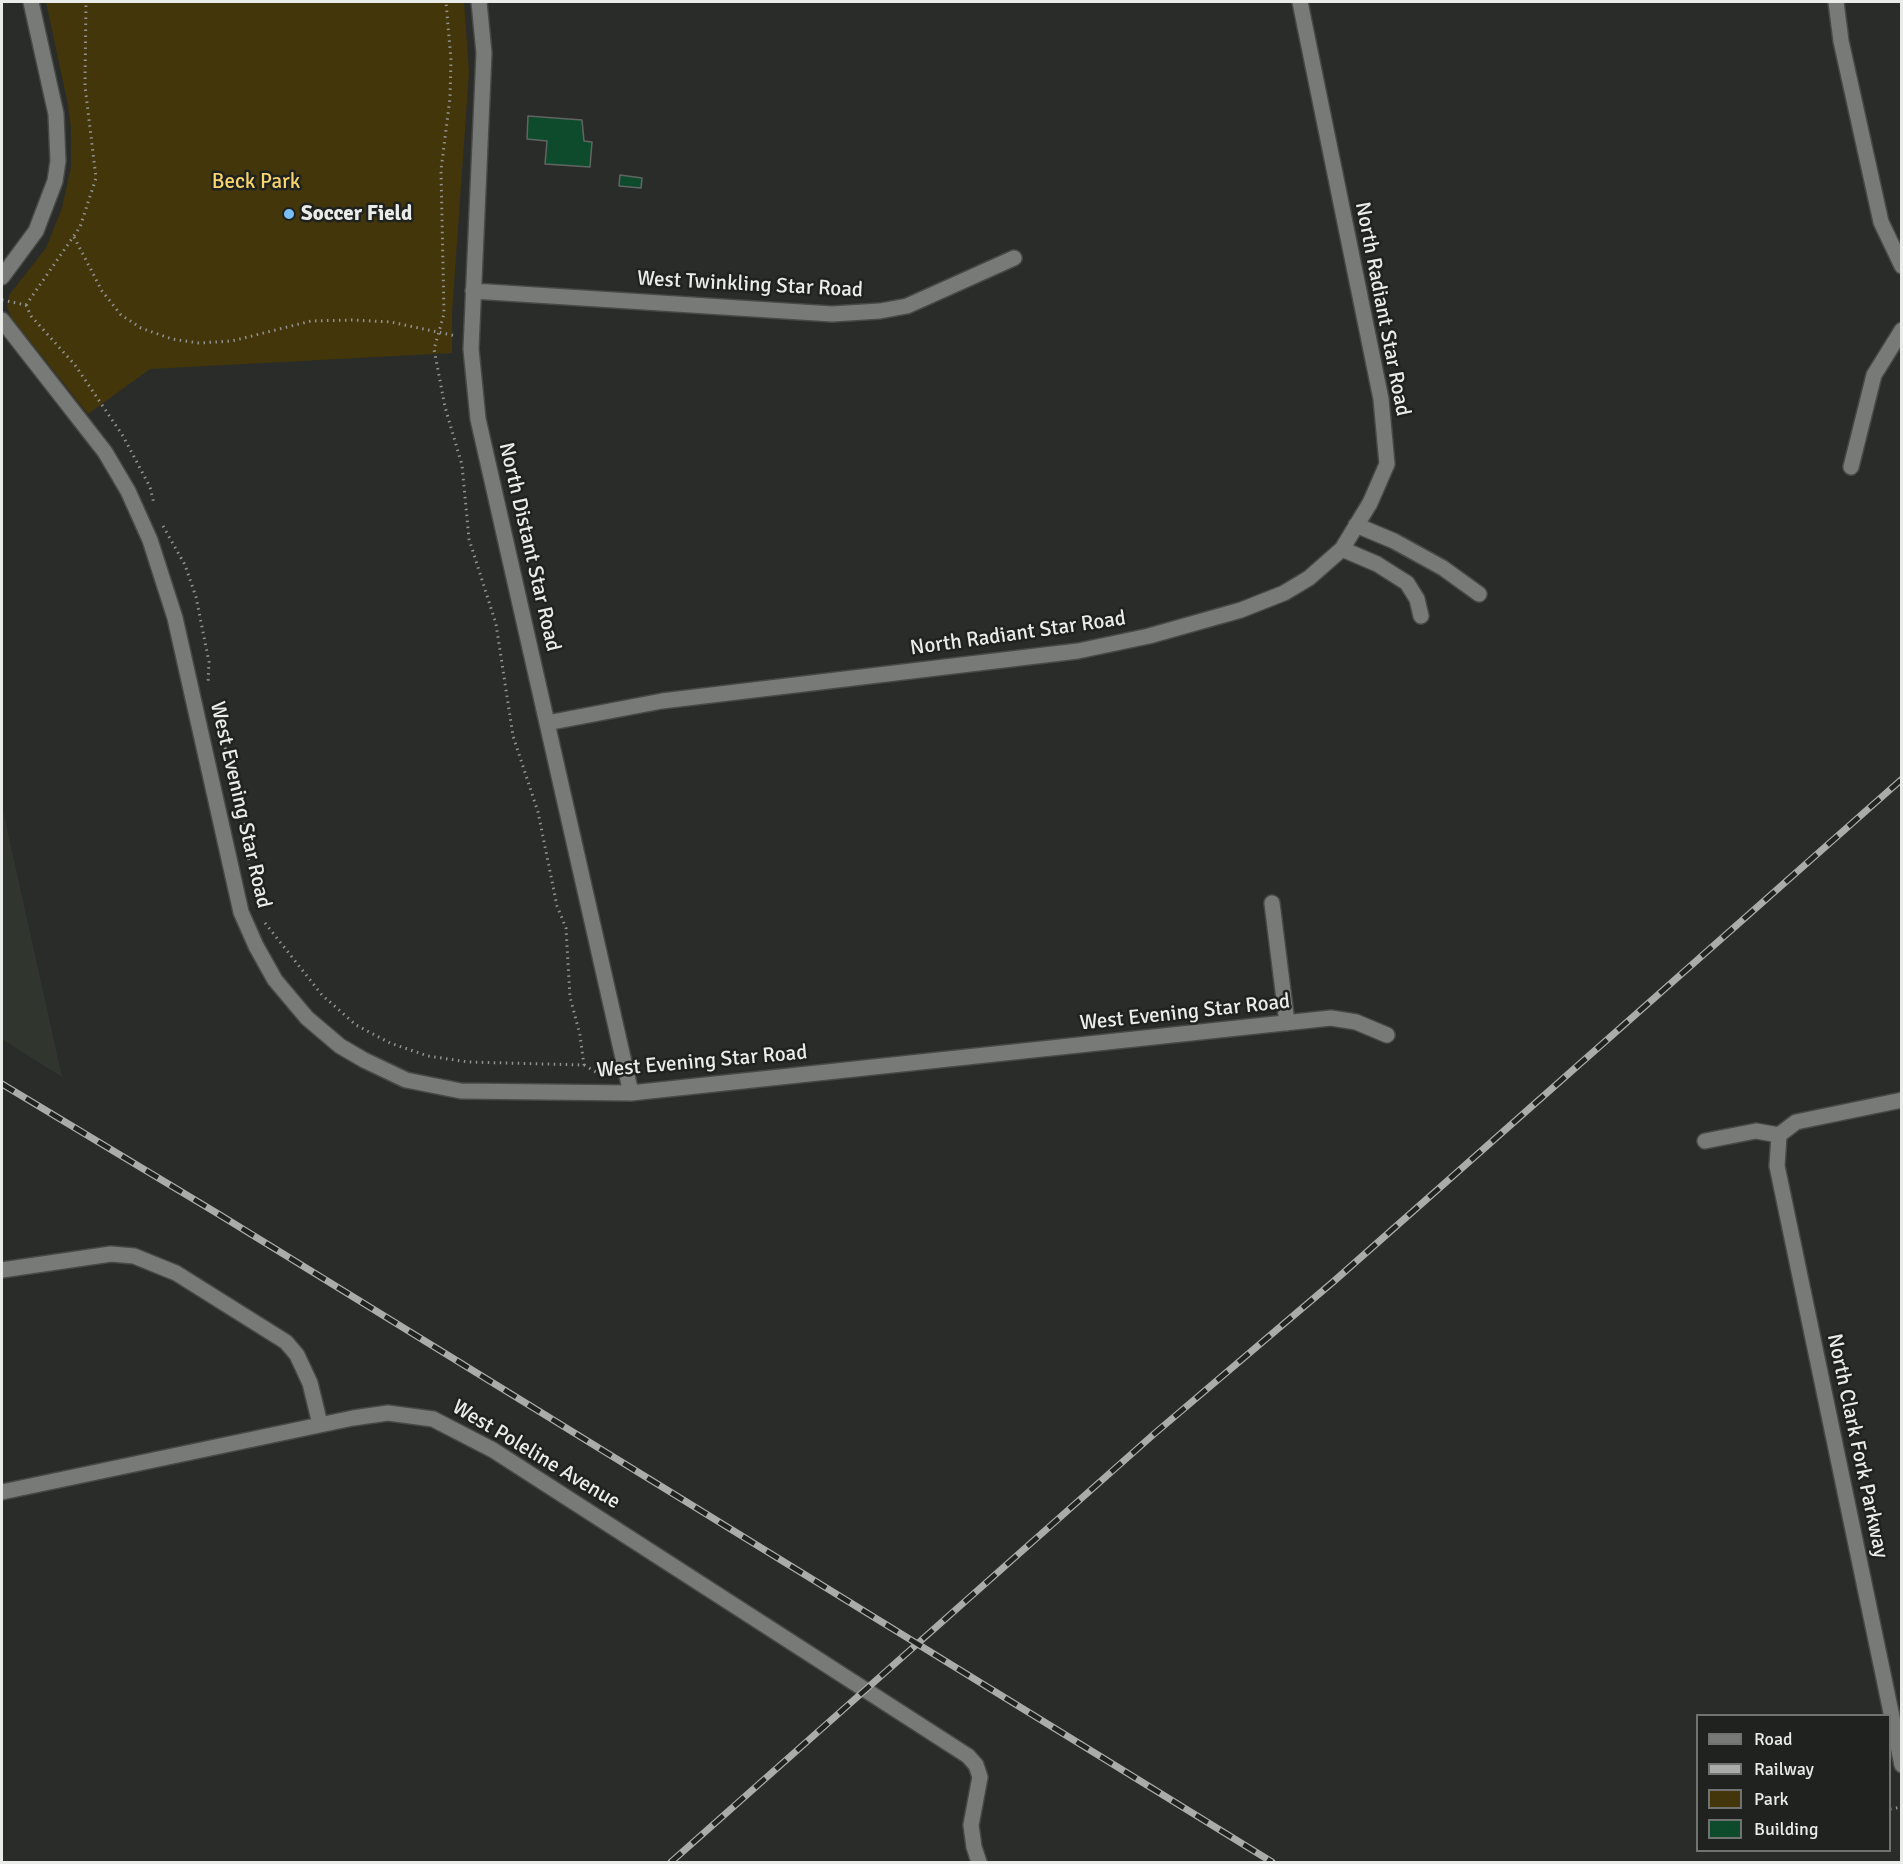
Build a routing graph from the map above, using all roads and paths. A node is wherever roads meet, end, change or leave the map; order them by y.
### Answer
1 (31, 2) edge
2 (86, 2) edge
3 (446, 2) edge
4 (479, 2) edge
5 (1300, 2) edge
6 (1836, 2) edge
7 (74, 237) junction
8 (1014, 258) dead end
9 (1902, 266) edge
10 (2, 277) edge
11 (473, 291) junction
12 (2, 300) edge
13 (26, 305) junction
14 (2, 320) edge
15 (438, 330) junction
16 (1902, 330) edge
17 (471, 340) junction
18 (1851, 467) dead end
19 (154, 508) dead end
20 (157, 518) dead end
21 (1356, 525) junction
22 (1342, 549) junction
23 (1479, 594) dead end
24 (1421, 616) dead end
25 (208, 688) dead end
26 (214, 719) dead end
27 (547, 723) junction
28 (251, 874) dead end
29 (1272, 903) dead end
30 (262, 920) dead end
31 (1287, 1023) junction
32 (1387, 1035) dead end
33 (631, 1093) junction
34 (1902, 1100) edge
35 (1779, 1135) junction
36 (1704, 1141) dead end
37 (2, 1270) edge
38 (320, 1424) junction
39 (2, 1492) edge
40 (1902, 1765) edge
41 (979, 1863) edge

1 - 10 street
2 - 7 path
3 - 15 path
4 - 11 street, North Distant Star Road
5 - 21 street, North Radiant Star Road
6 - 9 street
7 - 13 path
7 - 15 path
8 - 11 street, West Twinkling Star Road
11 - 17 street, North Distant Star Road
12 - 13 path
13 - 19 path
14 - 33 street, West Evening Star Road
15 - 17 path
15 - 30 path
16 - 18 street
17 - 27 street, North Distant Star Road
20 - 25 path
21 - 22 street, North Radiant Star Road
21 - 23 street
22 - 24 street
22 - 27 street, North Radiant Star Road
26 - 28 path
27 - 33 street, North Distant Star Road
29 - 31 street
31 - 32 street, West Evening Star Road
31 - 33 street, West Evening Star Road
34 - 35 street
35 - 36 street
35 - 40 street, North Clark Fork Parkway
37 - 38 street
38 - 39 street, West Poleline Avenue
38 - 41 street, West Poleline Avenue

